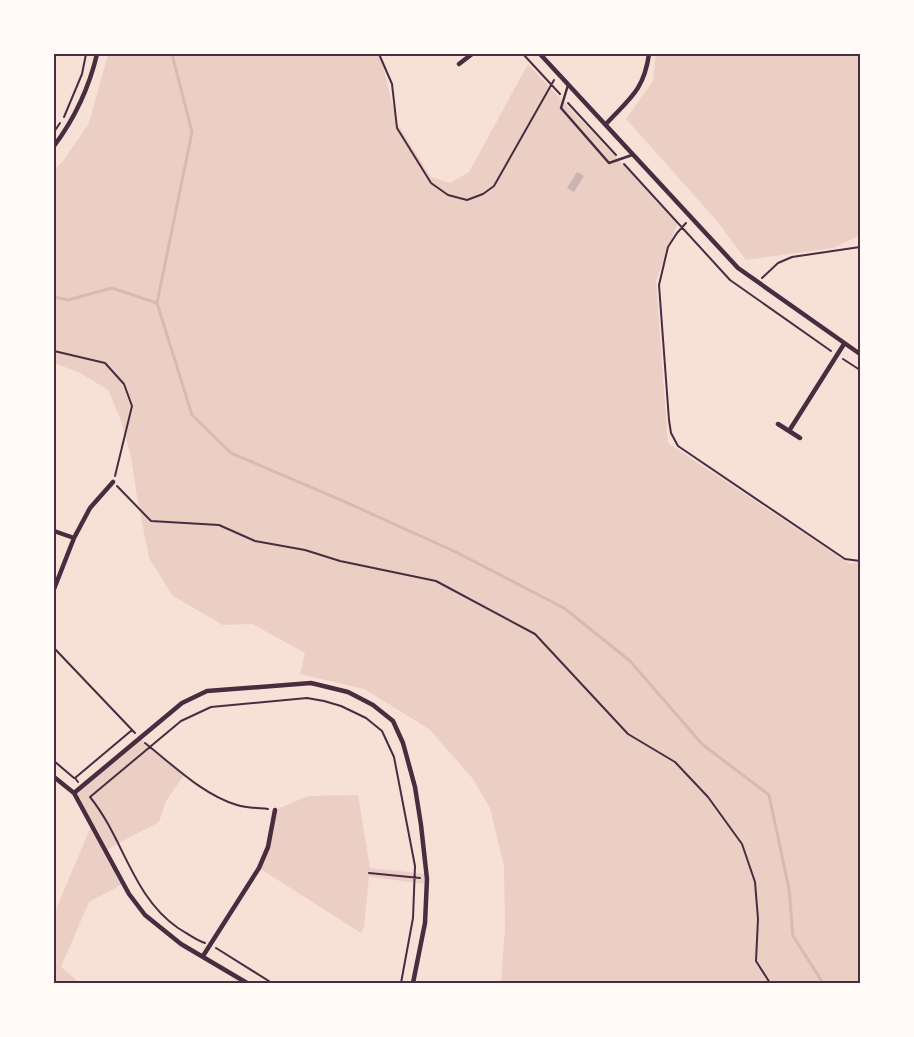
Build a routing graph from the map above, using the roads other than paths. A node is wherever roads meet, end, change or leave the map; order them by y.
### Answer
1 (97, 54) edge
2 (472, 54) edge
3 (540, 54) edge
4 (649, 54) edge
5 (459, 64) dead end
6 (568, 84) junction
7 (606, 124) junction
8 (54, 146) edge
9 (633, 154) junction
10 (844, 344) junction
11 (860, 354) edge
12 (778, 424) dead end
13 (789, 431) junction
14 (800, 438) dead end
15 (113, 482) road end
16 (54, 531) edge
17 (74, 538) junction
18 (54, 589) edge
19 (54, 776) edge
20 (74, 793) junction
21 (275, 810) road end
22 (203, 956) junction
23 (247, 983) edge
24 (413, 983) edge

1 - 8 street
2 - 5 street
3 - 6 street
4 - 7 street
6 - 7 street
6 - 9 lane
7 - 9 street
9 - 10 street
10 - 11 street
10 - 13 street
12 - 13 street
13 - 14 street
15 - 17 street
16 - 17 street
17 - 18 street
19 - 20 street
20 - 22 street
20 - 24 street
21 - 22 street
22 - 23 street

